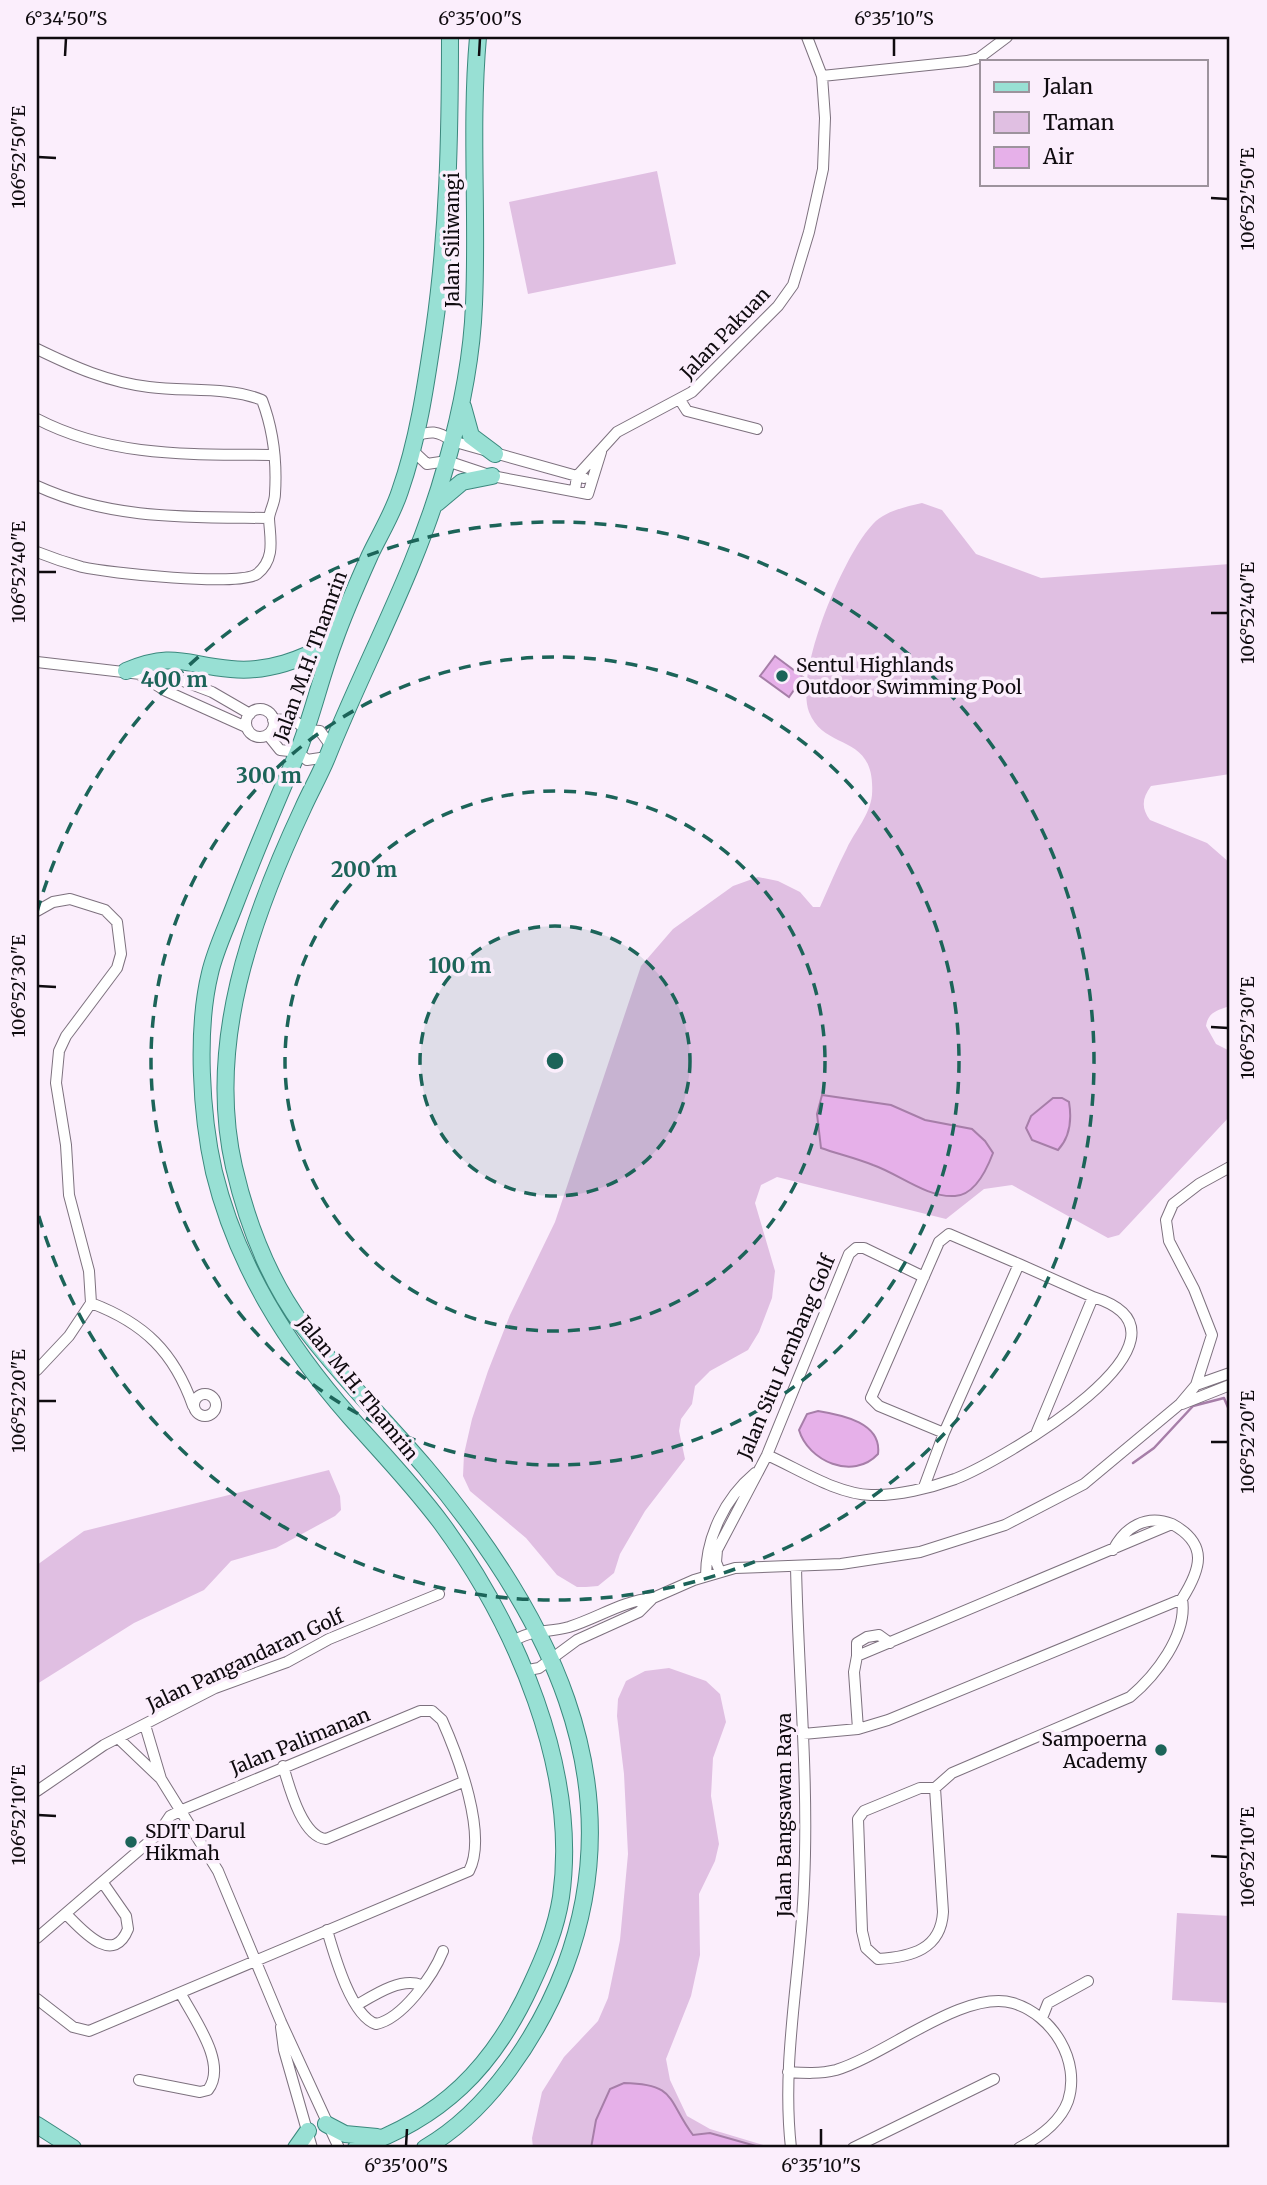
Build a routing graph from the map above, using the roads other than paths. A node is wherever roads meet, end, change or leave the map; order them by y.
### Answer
1 (450, 37) edge
2 (478, 37) edge
3 (807, 37) edge
4 (1007, 37) edge
5 (822, 76) junction
6 (37, 349) edge
7 (463, 398) junction
8 (680, 400) junction
9 (37, 419) edge
10 (757, 429) dead end
11 (452, 441) junction
12 (413, 443) junction
13 (604, 445) junction
14 (495, 454) junction
15 (274, 455) junction
16 (447, 461) junction
17 (492, 476) junction
18 (578, 476) junction
19 (591, 479) junction
20 (37, 486) edge
21 (575, 490) junction
22 (431, 516) junction
23 (268, 518) junction
24 (37, 552) edge
25 (334, 642) junction
26 (37, 662) edge
27 (131, 672) junction
28 (218, 696) junction
29 (211, 711) junction
30 (250, 714) junction
31 (273, 720) junction
32 (246, 726) junction
33 (307, 730) junction
34 (268, 735) junction
35 (298, 752) junction
36 (329, 752) junction
37 (37, 911) edge
38 (1230, 1167) edge
39 (1019, 1264) junction
40 (925, 1277) junction
41 (1093, 1297) junction
42 (91, 1303) junction
43 (37, 1370) edge
44 (1230, 1373) edge
45 (1196, 1385) junction
46 (1230, 1385) edge
47 (1180, 1404) junction
48 (193, 1406) dead end
49 (944, 1433) junction
50 (1036, 1434) junction
51 (767, 1455) junction
52 (755, 1473) junction
53 (924, 1487) junction
54 (722, 1517) junction
55 (1172, 1524) junction
56 (732, 1525) junction
57 (1113, 1550) junction
58 (796, 1566) junction
59 (720, 1572) junction
60 (706, 1576) junction
61 (439, 1594) dead end
62 (653, 1598) junction
63 (1182, 1600) junction
64 (539, 1632) junction
65 (511, 1643) junction
66 (551, 1657) junction
67 (523, 1671) junction
68 (145, 1725) junction
69 (858, 1728) junction
70 (803, 1734) junction
71 (118, 1738) junction
72 (283, 1766) junction
73 (161, 1779) junction
74 (463, 1782) junction
75 (935, 1788) junction
76 (37, 1791) edge
77 (182, 1810) junction
78 (103, 1882) junction
79 (66, 1914) junction
80 (327, 1930) junction
81 (37, 1938) edge
82 (443, 1951) dead end
83 (257, 1960) junction
84 (1088, 1981) dead end
85 (421, 1985) junction
86 (181, 1994) junction
87 (37, 1999) edge
88 (357, 2004) junction
89 (1042, 2018) junction
90 (281, 2022) junction
91 (788, 2072) junction
92 (994, 2079) dead end
93 (139, 2080) dead end
94 (326, 2124) junction
95 (37, 2125) edge
96 (307, 2131) junction
97 (390, 2137) junction
98 (72, 2148) edge
99 (296, 2148) edge
100 (312, 2148) edge
101 (339, 2148) edge
102 (356, 2148) edge
103 (425, 2148) edge
104 (791, 2148) edge
105 (853, 2148) edge
106 (1019, 2148) edge

1 - 12 main road, Jalan Siliwangi
2 - 7 main road, Jalan Siliwangi
3 - 5 street, Jalan Pakuan
4 - 5 street
5 - 8 street, Jalan Pakuan
6 - 15 street
7 - 11 main road, Jalan Siliwangi
7 - 14 main road
8 - 10 street
8 - 13 street, Jalan Pakuan
9 - 15 street
11 - 12 street
11 - 14 street
11 - 16 main road
12 - 16 street
12 - 25 main road, Jalan M.H. Thamrin
13 - 18 street, Jalan Pakuan
13 - 19 street
14 - 18 street
15 - 23 street
16 - 17 street
16 - 22 main road, Jalan M.H. Thamrin
17 - 21 street
17 - 22 main road
18 - 19 street
18 - 21 street
19 - 21 street
20 - 23 street
22 - 36 main road, Jalan M.H. Thamrin
23 - 24 street
25 - 27 main road
25 - 33 main road, Jalan M.H. Thamrin
26 - 27 street
27 - 28 street
27 - 29 street
28 - 29 street
28 - 30 street
29 - 32 street
30 - 31 street
30 - 32 street
31 - 33 street
31 - 34 street
32 - 34 street
33 - 35 main road, Jalan M.H. Thamrin
33 - 36 street
34 - 35 street
35 - 36 street
35 - 65 main road, Jalan M.H. Thamrin
36 - 64 main road, Jalan M.H. Thamrin
37 - 42 street
38 - 45 street
39 - 40 street
39 - 41 street
39 - 49 street
40 - 49 street
40 - 51 street, Jalan Situ Lembang Golf
41 - 50 street
41 - 50 street
42 - 43 street
42 - 48 street
44 - 45 street
45 - 47 street
46 - 47 street
47 - 58 street
49 - 53 street
50 - 53 street
51 - 52 street, Jalan Situ Lembang Golf
51 - 53 street
52 - 54 street, Jalan Situ Lembang Golf
52 - 56 street, Jalan Situ Lembang Golf
54 - 56 street
54 - 60 street, Jalan Situ Lembang Golf
55 - 57 street
55 - 57 street
55 - 63 street
56 - 59 street, Jalan Situ Lembang Golf
57 - 69 street
58 - 59 street
58 - 70 street, Jalan Bangsawan Raya
59 - 60 street
60 - 62 street
61 - 68 street, Jalan Pangandaran Golf
62 - 64 street
62 - 66 street
63 - 69 street
63 - 75 street
64 - 65 street
64 - 66 main road, Jalan M.H. Thamrin
65 - 67 main road, Jalan M.H. Thamrin
66 - 67 street
66 - 103 main road, Jalan M.H. Thamrin
67 - 97 main road, Jalan M.H. Thamrin
68 - 71 street, Jalan Pangandaran Golf
68 - 73 street
69 - 70 street
70 - 91 street, Jalan Bangsawan Raya
71 - 73 street
71 - 76 street, Jalan Pangandaran Golf
72 - 74 street
72 - 74 street, Jalan Palimanan
72 - 77 street, Jalan Palimanan
73 - 77 street
74 - 80 street
75 - 75 street
77 - 78 street
77 - 83 street
78 - 79 street
78 - 79 street
79 - 81 street
80 - 83 street
80 - 88 street
82 - 85 street
83 - 86 street
83 - 90 street
84 - 89 street
85 - 88 street
85 - 88 street
86 - 87 street
86 - 93 street
89 - 91 street
89 - 106 street
90 - 94 street
90 - 96 street
91 - 104 street, Jalan Bangsawan Raya
92 - 105 street
94 - 97 main road
94 - 101 street
95 - 98 main road
96 - 99 main road
96 - 100 street
97 - 102 main road, Jalan M.H. Thamrin

